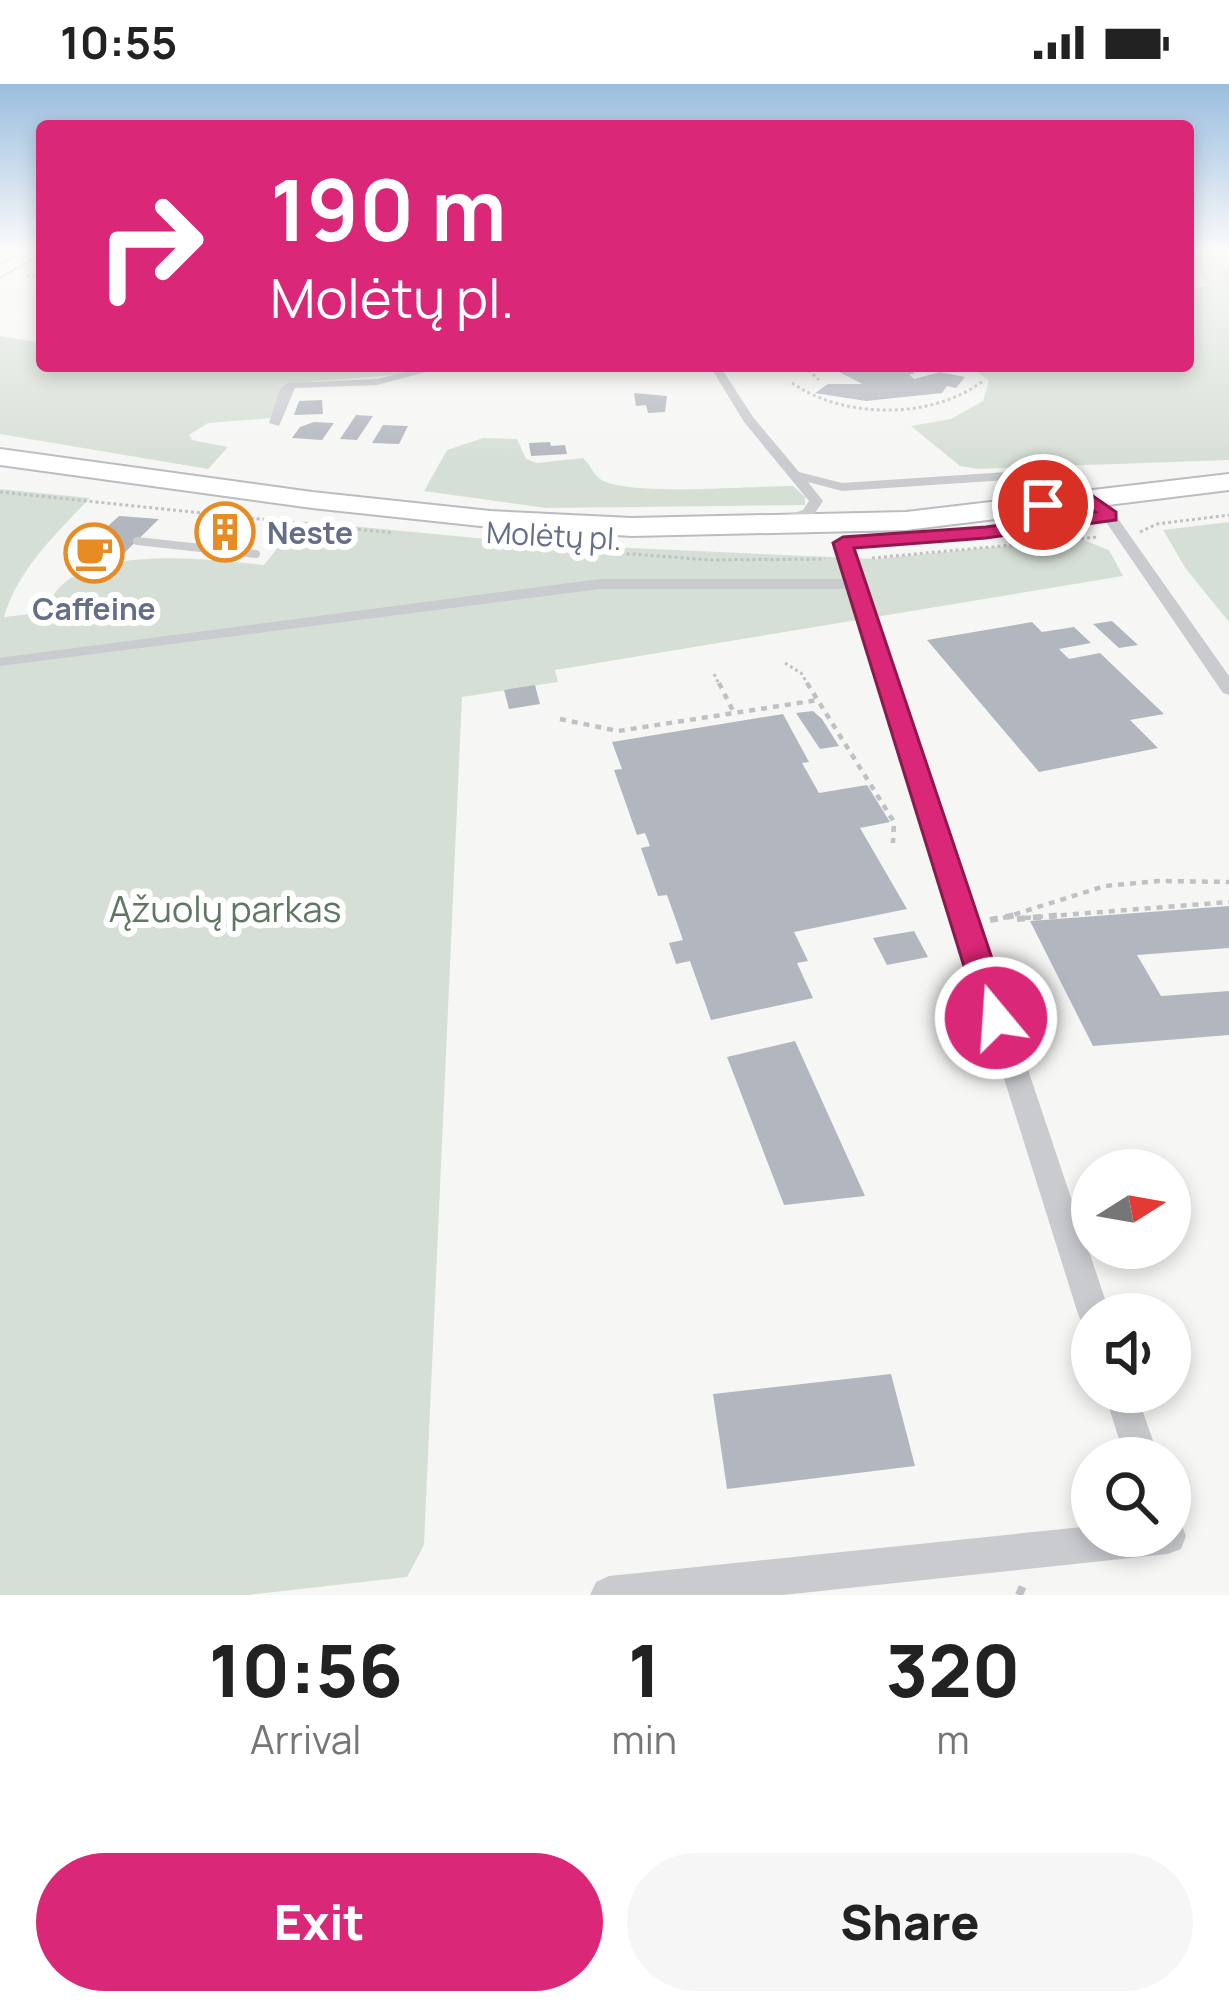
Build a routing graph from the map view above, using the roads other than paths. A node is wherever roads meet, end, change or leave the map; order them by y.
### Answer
1 (419, 372) edge
2 (719, 372) edge
3 (275, 423) dead end
4 (0, 458) edge
5 (799, 476) junction
6 (0, 481) edge
7 (1229, 482) edge
8 (1229, 500) edge
9 (1100, 507) junction
10 (759, 527) junction
11 (76, 534) dead end
12 (97, 536) dead end
13 (137, 541) dead end
14 (843, 543) junction
15 (256, 554) dead end
16 (857, 584) junction
17 (5, 662) dead end
18 (1229, 689) edge
19 (1087, 1293) edge
20 (1071, 1546) edge
21 (609, 1595) edge

1 - 3 street
2 - 5 street
4 - 10 highway, Molėtų pl.
5 - 9 street
5 - 10 street
6 - 14 highway, Molėtų pl.
7 - 9 highway, Molėtų pl.
8 - 9 highway, Molėtų pl.
9 - 10 highway, Molėtų pl.
9 - 14 highway, Molėtų pl.
9 - 18 street
11 - 12 lane
13 - 15 lane
14 - 16 street
16 - 17 street
16 - 19 street
20 - 21 street

